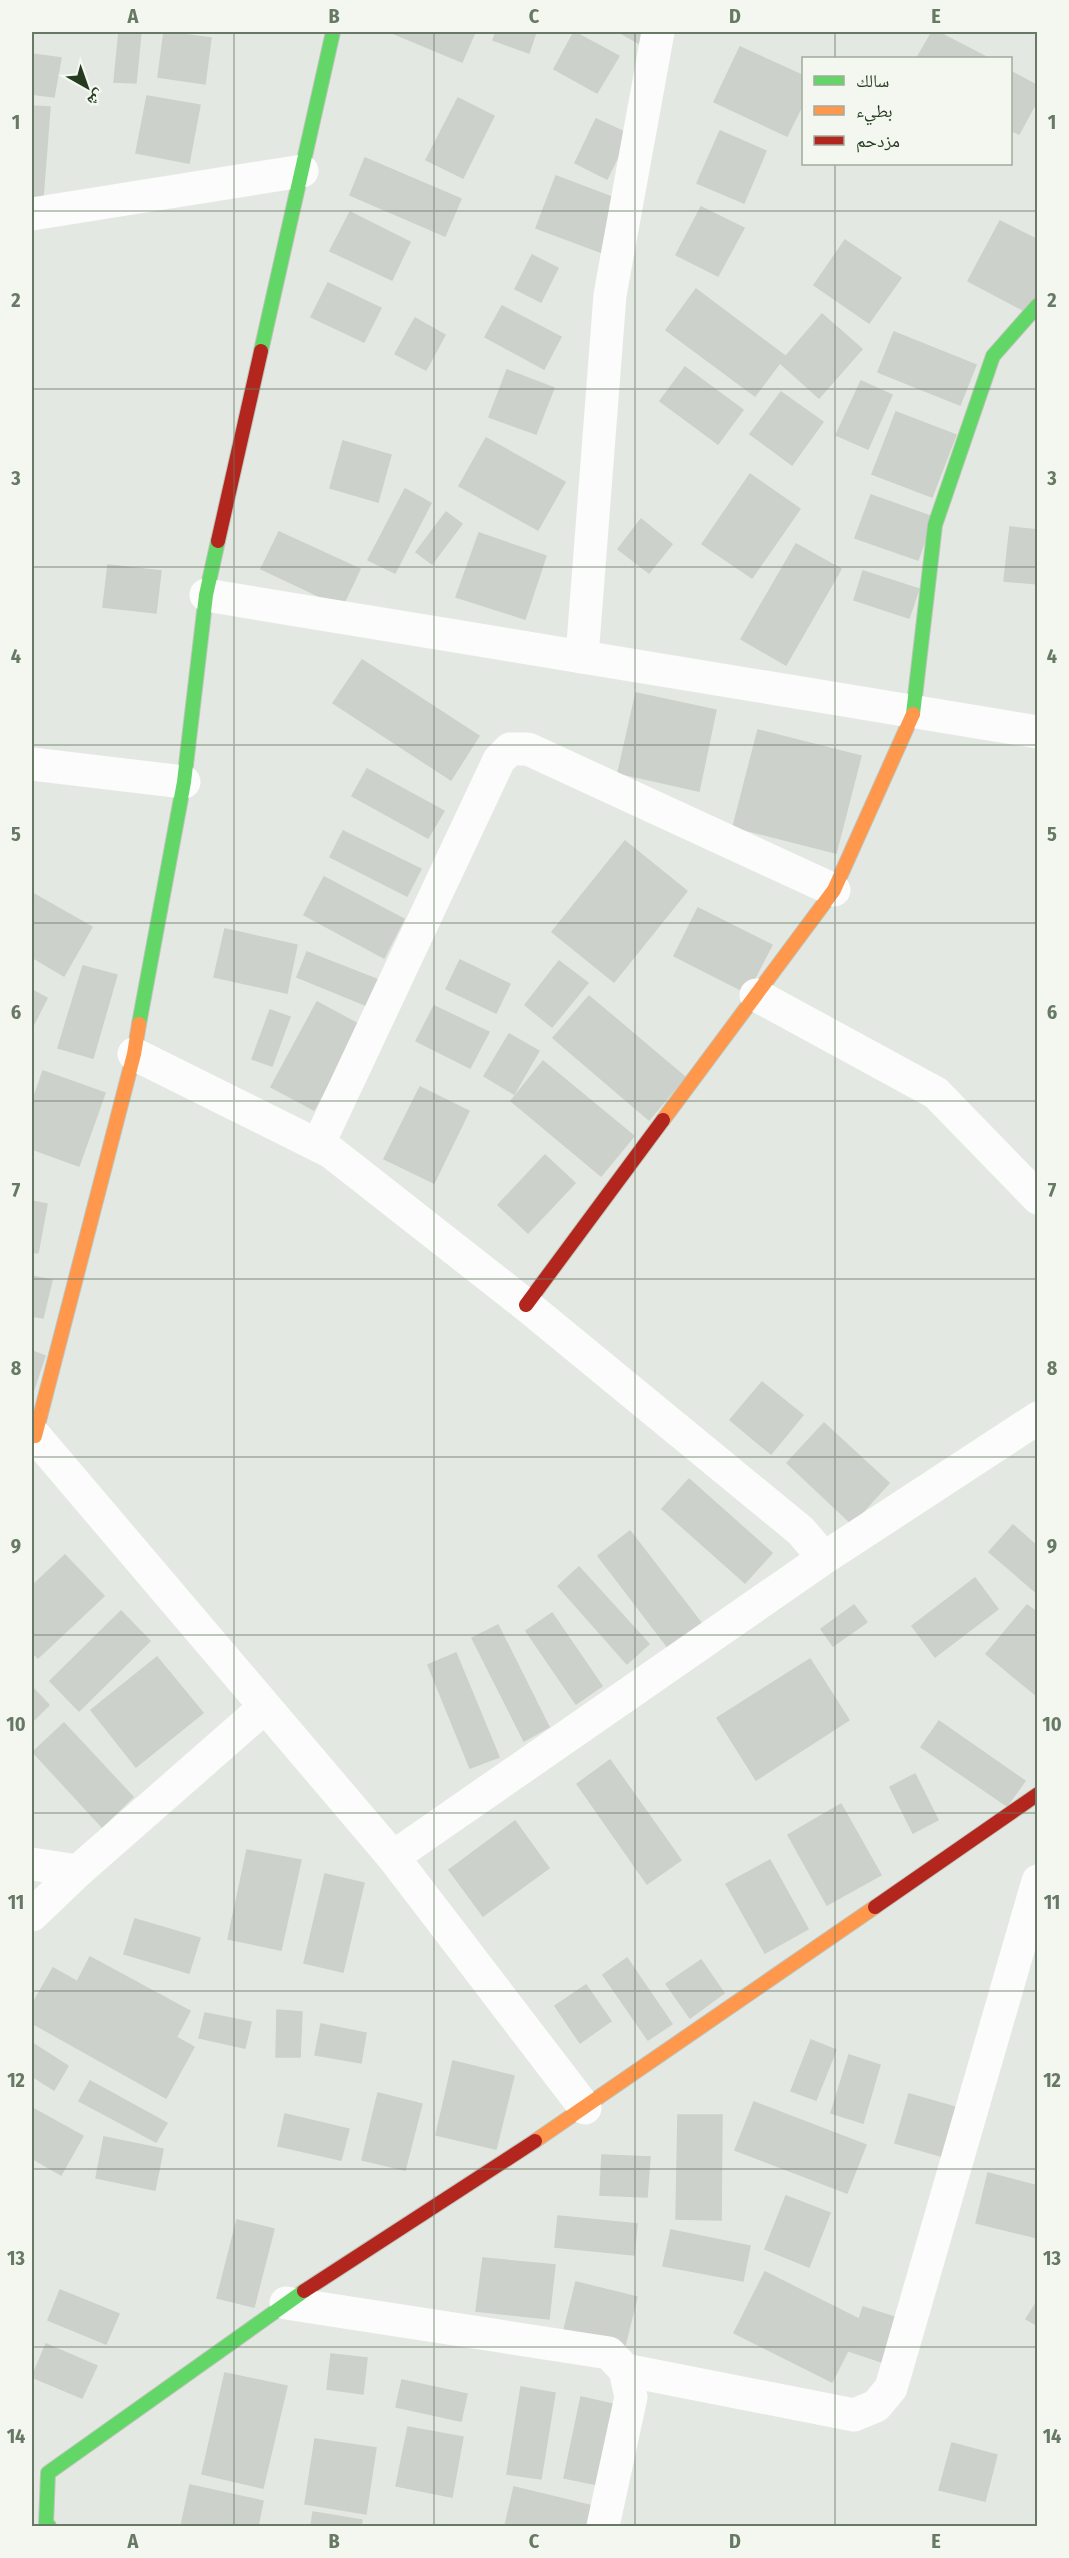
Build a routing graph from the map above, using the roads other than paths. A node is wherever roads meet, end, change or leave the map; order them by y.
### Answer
1 (333, 32) edge
2 (658, 32) edge
3 (302, 171) junction
4 (32, 214) edge
5 (1038, 305) edge
6 (206, 595) junction
7 (582, 657) junction
8 (914, 712) junction
9 (1038, 732) edge
10 (32, 764) edge
11 (184, 782) junction
12 (834, 890) junction
13 (756, 995) junction
14 (134, 1054) junction
15 (318, 1145) junction
16 (1038, 1198) edge
17 (526, 1305) junction
18 (1038, 1418) edge
19 (33, 1436) edge
20 (824, 1558) junction
21 (264, 1707) junction
22 (1038, 1794) edge
23 (393, 1857) junction
24 (32, 1864) edge
25 (78, 1871) junction
26 (1038, 1881) edge
27 (32, 1915) edge
28 (585, 2108) junction
29 (286, 2303) junction
30 (625, 2370) junction
31 (49, 2526) edge
32 (603, 2526) edge

1 - 3 street
2 - 7 street
3 - 4 street
3 - 6 street
5 - 8 street
6 - 7 street
6 - 11 street
7 - 8 street
8 - 9 street
8 - 12 street
10 - 11 street
11 - 14 street
12 - 13 street
12 - 15 street
13 - 16 street
13 - 17 street
14 - 15 street
14 - 19 street
15 - 17 street
17 - 20 street
18 - 20 street
19 - 21 street
20 - 23 street
21 - 23 street
21 - 25 street
22 - 28 street
23 - 28 street
24 - 25 street
25 - 27 street
26 - 30 street
28 - 29 street
29 - 30 street
29 - 31 street
30 - 32 street

